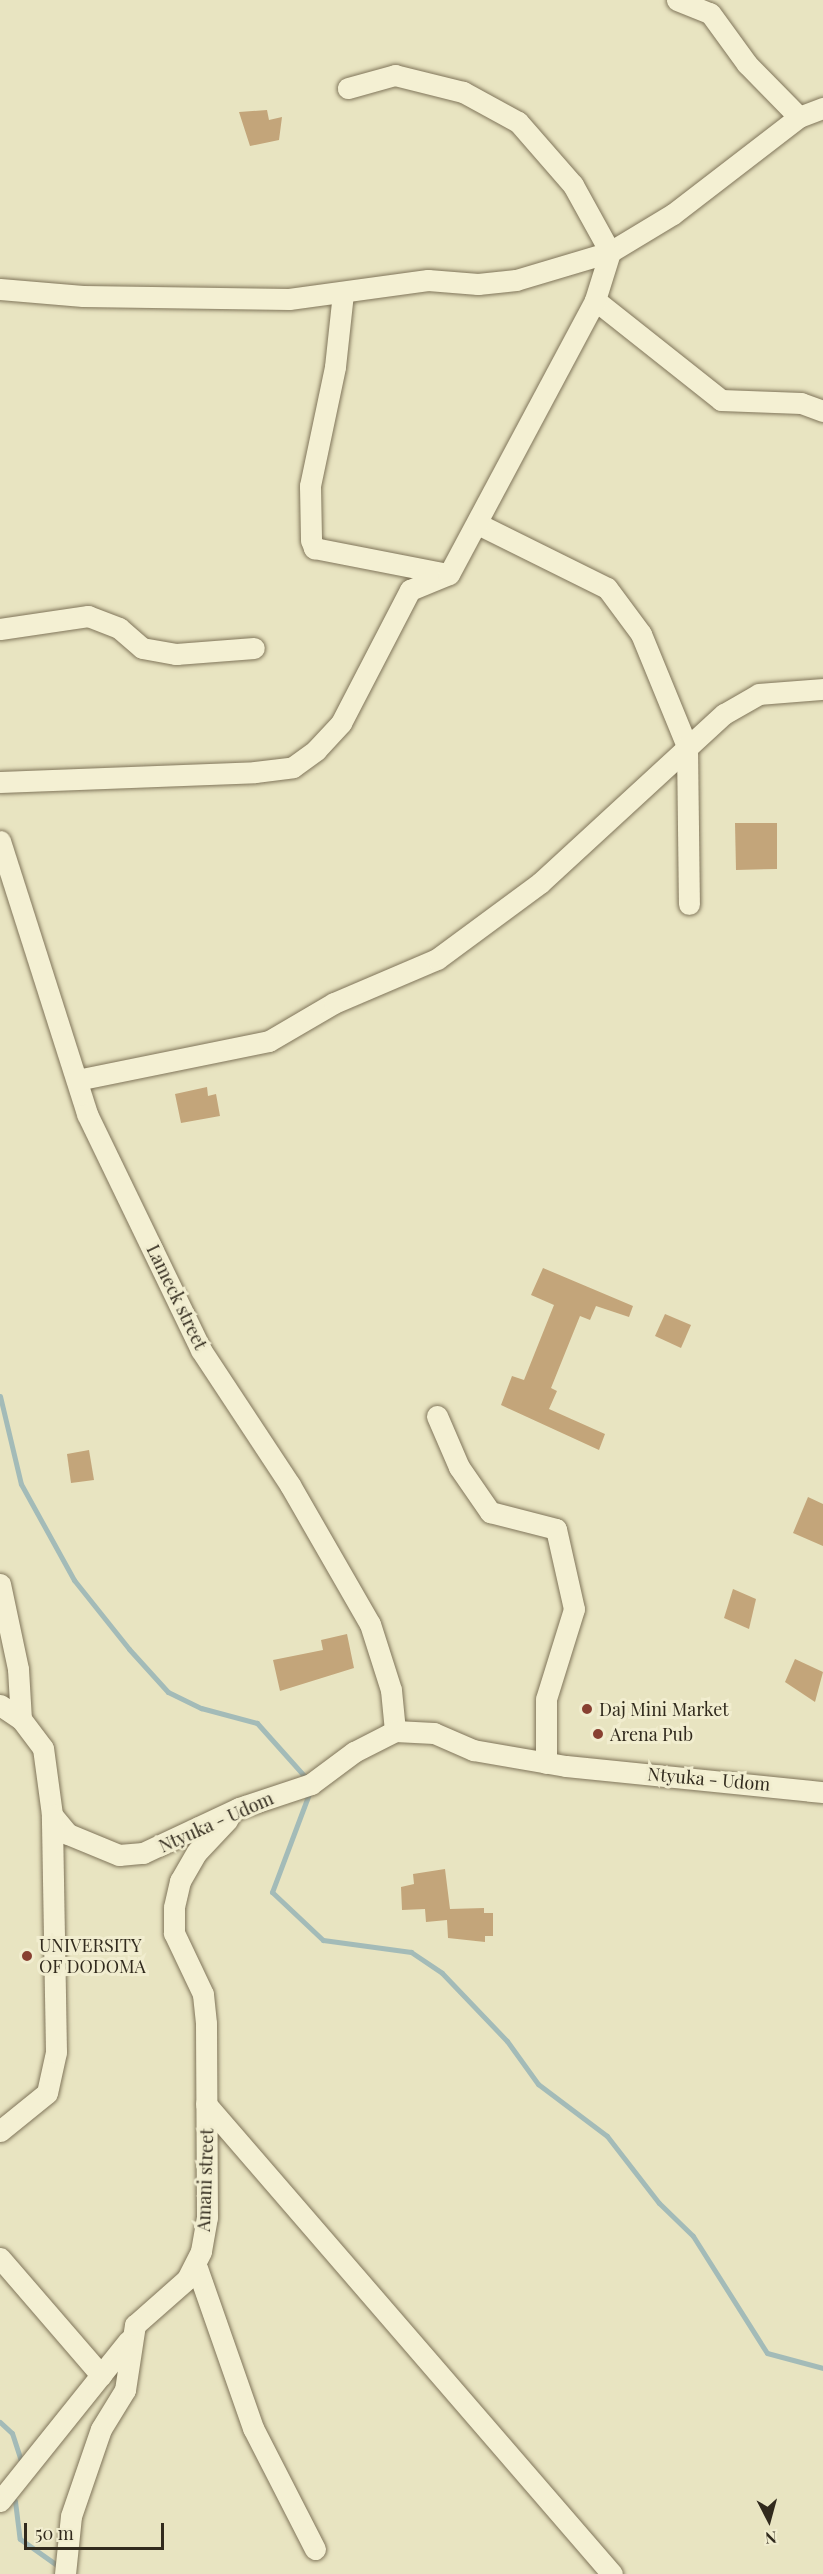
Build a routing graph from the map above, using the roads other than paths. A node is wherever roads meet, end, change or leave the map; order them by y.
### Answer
1 (677, 0) edge
2 (348, 88) dead end
3 (823, 108) edge
4 (799, 117) junction
5 (610, 252) junction
6 (0, 289) edge
7 (343, 293) junction
8 (595, 300) junction
9 (823, 411) edge
10 (478, 524) junction
11 (449, 574) junction
12 (0, 629) edge
13 (254, 648) dead end
14 (823, 689) edge
15 (687, 746) junction
16 (0, 782) edge
17 (0, 841) edge
18 (689, 904) dead end
19 (77, 1080) junction
20 (437, 1416) dead end
21 (0, 1584) edge
22 (0, 1705) edge
23 (21, 1719) junction
24 (395, 1731) junction
25 (546, 1763) junction
26 (823, 1792) edge
27 (238, 1808) junction
28 (52, 1815) junction
29 (206, 2104) junction
30 (0, 2131) edge
31 (0, 2259) edge
32 (197, 2268) junction
33 (128, 2341) junction
34 (101, 2375) junction
35 (0, 2501) edge
36 (315, 2549) dead end
37 (65, 2574) edge
38 (612, 2574) edge

1 - 4 street
2 - 5 street
3 - 4 street
4 - 5 street
5 - 7 street
5 - 8 street
6 - 7 street
7 - 11 street
8 - 9 street
8 - 10 street
10 - 11 street
10 - 15 street
11 - 16 street
12 - 13 street
14 - 15 street
15 - 18 street
15 - 19 street
17 - 19 street, Lameck street
19 - 24 street, Lameck street
20 - 25 street
21 - 23 street
22 - 23 street
23 - 28 street
24 - 25 street, Ntyuka - Udom
24 - 27 street, Ntyuka - Udom
25 - 26 street, Ntyuka - Udom
27 - 28 street, Ntyuka - Udom
27 - 29 street, Amani street
28 - 30 street
29 - 32 street, Amani street
29 - 38 street
31 - 34 street
32 - 33 street
32 - 36 street
33 - 34 street
33 - 37 street
34 - 35 street

